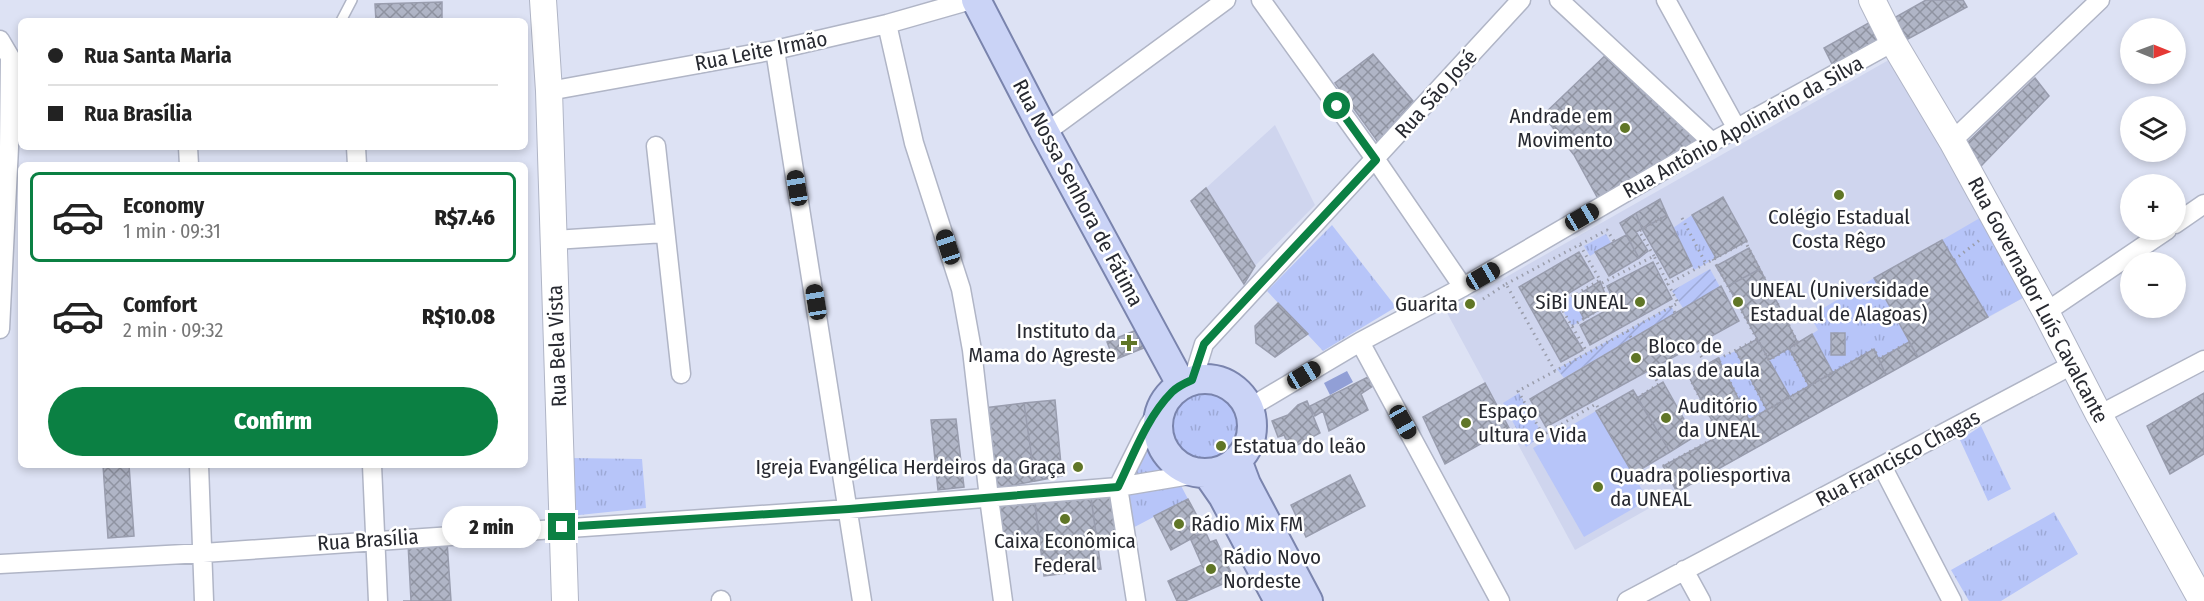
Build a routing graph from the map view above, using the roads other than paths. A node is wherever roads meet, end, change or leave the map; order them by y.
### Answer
1 (352, 0) edge
2 (543, 0) edge
3 (970, 0) edge
4 (976, 0) edge
5 (1226, 0) edge
6 (1261, 0) edge
7 (1521, 0) edge
8 (1559, 0) edge
9 (1666, 0) edge
10 (1872, 0) edge
11 (2100, 0) edge
12 (343, 18) edge
13 (887, 24) junction
14 (0, 40) edge
15 (1893, 42) junction
16 (775, 50) junction
17 (16, 57) edge
18 (549, 91) junction
19 (1737, 129) junction
20 (1045, 133) junction
21 (1952, 141) junction
22 (1712, 142) junction
23 (656, 146) dead end
24 (4, 148) edge
25 (1376, 160) junction
26 (2204, 204) edge
27 (2186, 216) edge
28 (665, 233) junction
29 (554, 240) junction
30 (2152, 240) edge
31 (1463, 287) junction
32 (2046, 312) junction
33 (0, 329) edge
34 (1360, 342) junction
35 (1204, 344) junction
36 (1166, 356) junction
37 (2204, 360) edge
38 (2072, 365) junction
39 (681, 374) dead end
40 (1179, 389) junction
41 (1249, 408) junction
42 (2099, 415) junction
43 (1237, 460) junction
44 (1882, 466) junction
45 (200, 468) edge
46 (372, 468) edge
47 (1205, 473) junction
48 (1118, 487) junction
49 (989, 498) junction
50 (849, 509) junction
51 (562, 527) junction
52 (376, 540) junction
53 (203, 553) junction
54 (0, 564) edge
55 (1684, 570) junction
56 (204, 601) edge
57 (378, 601) edge
58 (565, 601) edge
59 (862, 601) edge
60 (1003, 601) edge
61 (1136, 601) edge
62 (1279, 601) edge
63 (1308, 601) edge
64 (1500, 601) edge
65 (1627, 601) edge
66 (1701, 601) edge
67 (1952, 601) edge
68 (2202, 601) edge

1 - 12 lane
2 - 18 street, Rua Bela Vista
3 - 13 street, Rua Leite Irmão
4 - 20 main road, Rua Nossa Senhora de Fátima
5 - 20 street
6 - 25 street
7 - 25 street, Rua São José
8 - 22 street
9 - 19 street
10 - 15 street, Rua Governador Luís Cavalcante
11 - 21 street
13 - 16 street, Rua Leite Irmão
13 - 49 street
14 - 17 street
15 - 19 street, Rua Antônio Apolinário da Silva
15 - 21 street, Rua Governador Luís Cavalcante
16 - 18 street, Rua Leite Irmão
16 - 50 street
17 - 24 street
18 - 29 street, Rua Bela Vista
19 - 22 street, Rua Antônio Apolinário da Silva
20 - 36 main road, Rua Nossa Senhora de Fátima
21 - 32 street, Rua Governador Luís Cavalcante
22 - 31 street, Rua Antônio Apolinário da Silva
23 - 28 street
24 - 33 street
25 - 31 street
25 - 35 street, Rua São José
26 - 27 street
28 - 29 street
28 - 39 street
29 - 51 street, Rua Bela Vista
30 - 32 street
31 - 34 street, Rua Antônio Apolinário da Silva
32 - 38 street, Rua Governador Luís Cavalcante
34 - 41 street, Rua Antônio Apolinário da Silva
34 - 64 street
35 - 36 street
35 - 40 street, Rua São José
36 - 40 main road, Rua Nossa Senhora de Fátima
37 - 42 street
38 - 42 street, Rua Governador Luís Cavalcante
38 - 44 street, Rua Francisco Chagas
40 - 41 main road
40 - 47 main road
40 - 48 street, Rua São José
41 - 43 main road
42 - 68 street, Rua Governador Luís Cavalcante
43 - 47 main road
43 - 63 main road
44 - 55 street, Rua Francisco Chagas
44 - 67 street
45 - 53 street
46 - 52 street
47 - 48 street, Rua Brasília
47 - 62 main road
48 - 49 street, Rua Brasília
48 - 61 street
49 - 50 street, Rua Brasília
49 - 60 street
50 - 51 street, Rua Brasília
50 - 59 street
51 - 52 street, Rua Brasília
51 - 58 street, Rua Bela Vista
52 - 53 street, Rua Brasília
52 - 57 street
53 - 54 street, Rua Brasília
53 - 56 street
55 - 65 street, Rua Francisco Chagas
55 - 66 street

